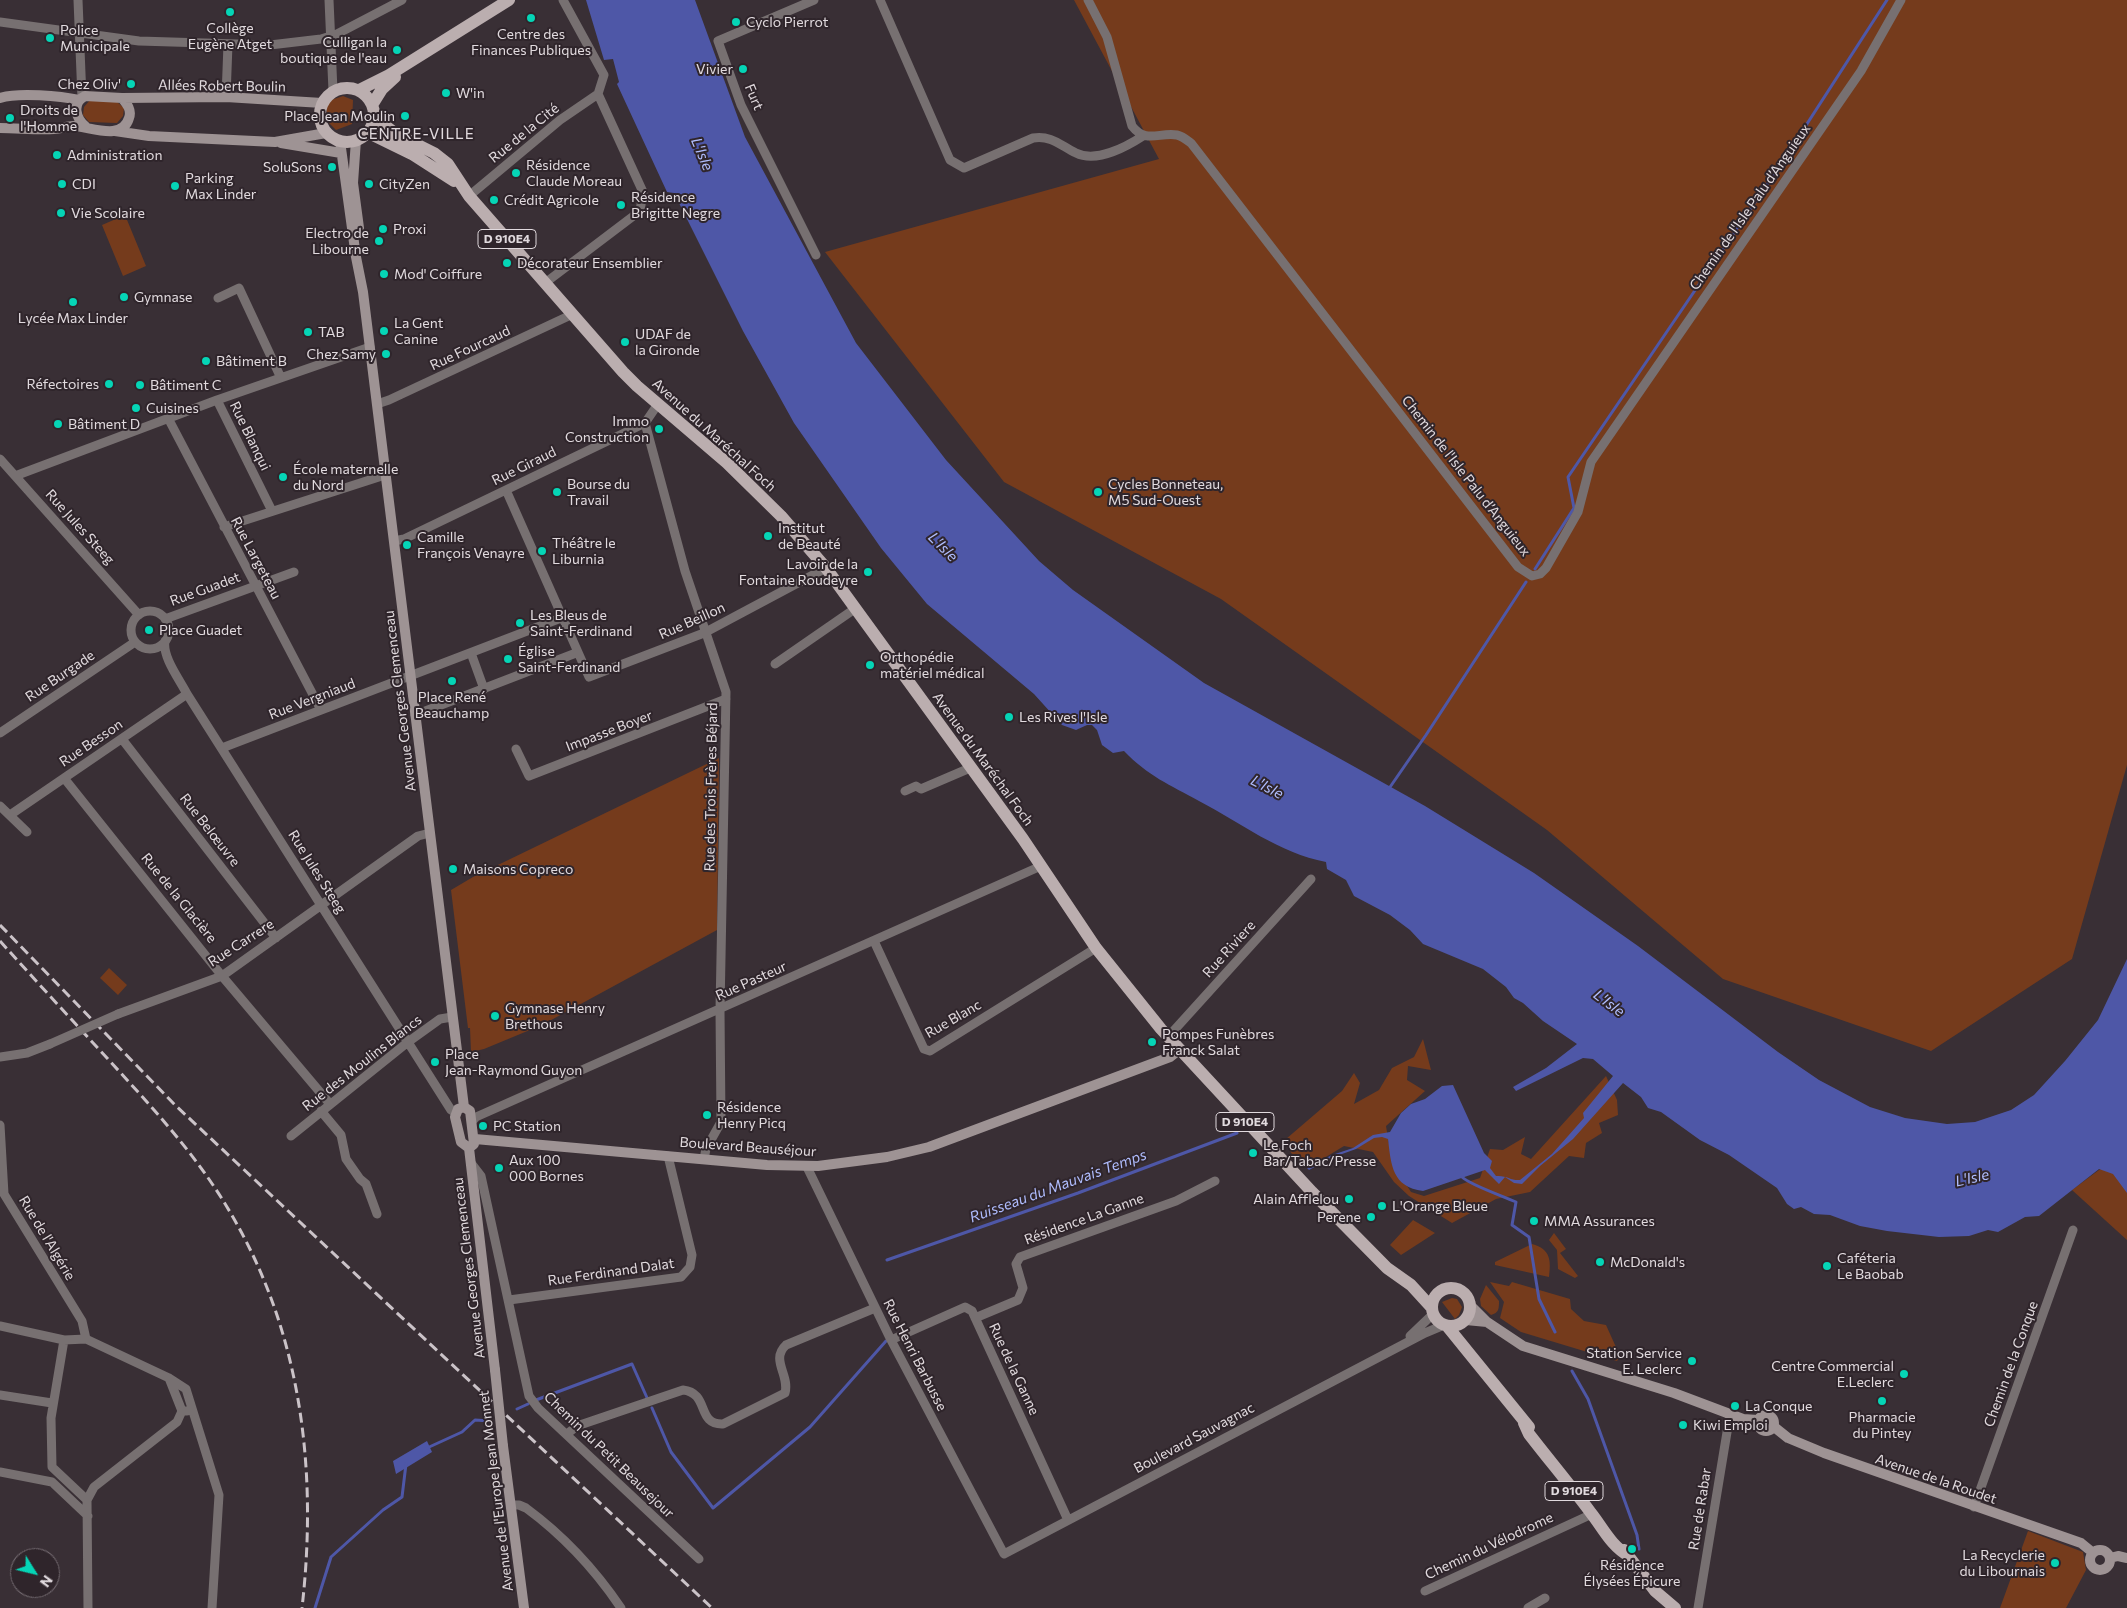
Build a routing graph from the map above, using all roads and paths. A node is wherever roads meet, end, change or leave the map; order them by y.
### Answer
1 (78, 0) edge
2 (329, 0) edge
3 (402, 0) edge
4 (509, 0) edge
5 (563, 0) edge
6 (814, 0) edge
7 (880, 0) edge
8 (1088, 0) edge
9 (1902, 0) edge
10 (0, 22) edge
11 (79, 32) junction
12 (331, 36) junction
13 (228, 44) junction
14 (432, 48) junction
15 (359, 90) junction
16 (333, 91) junction
17 (598, 94) junction
18 (226, 97) junction
19 (1, 98) edge
20 (122, 98) junction
21 (81, 99) junction
22 (322, 103) junction
23 (373, 111) junction
24 (0, 128) edge
25 (86, 128) junction
26 (112, 131) junction
27 (367, 132) junction
28 (326, 133) junction
29 (1143, 136) junction
30 (356, 140) junction
31 (275, 142) junction
32 (341, 147) junction
33 (465, 192) junction
34 (816, 254) dead end
35 (545, 283) junction
36 (363, 292) junction
37 (218, 298) dead end
38 (573, 314) junction
39 (370, 346) junction
40 (281, 378) junction
41 (217, 400) junction
42 (377, 404) junction
43 (658, 404) junction
44 (168, 418) junction
45 (645, 423) junction
46 (0, 460) edge
47 (385, 475) junction
48 (15, 476) junction
49 (506, 490) junction
50 (272, 512) junction
51 (224, 527) junction
52 (394, 541) junction
53 (826, 568) junction
54 (294, 572) dead end
55 (255, 586) junction
56 (856, 608) junction
57 (139, 615) junction
58 (562, 618) junction
59 (165, 619) junction
60 (704, 634) junction
61 (135, 642) junction
62 (165, 642) junction
63 (470, 653) junction
64 (576, 653) junction
65 (774, 664) dead end
66 (411, 676) junction
67 (484, 689) junction
68 (187, 694) junction
69 (726, 700) junction
70 (321, 710) junction
71 (416, 715) junction
72 (0, 733) edge
73 (122, 739) junction
74 (222, 748) junction
75 (516, 749) dead end
76 (970, 768) junction
77 (64, 778) junction
78 (905, 791) dead end
79 (0, 806) edge
80 (10, 815) junction
81 (27, 832) dead end
82 (430, 833) junction
83 (1041, 866) junction
84 (1311, 879) dead end
85 (321, 906) junction
86 (276, 938) junction
87 (874, 941) junction
88 (1096, 948) junction
89 (222, 976) junction
90 (720, 1010) junction
91 (452, 1017) junction
92 (1168, 1037) junction
93 (408, 1042) junction
94 (1179, 1050) junction
95 (0, 1057) edge
96 (330, 1104) junction
97 (460, 1110) junction
98 (321, 1111) junction
99 (472, 1121) junction
100 (0, 1125) edge
101 (291, 1136) dead end
102 (475, 1139) junction
103 (469, 1148) junction
104 (668, 1156) junction
105 (704, 1159) junction
106 (471, 1163) junction
107 (807, 1167) junction
108 (1215, 1181) dead end
109 (377, 1214) dead end
110 (2073, 1230) dead end
111 (1369, 1247) junction
112 (1440, 1291) junction
113 (509, 1300) junction
114 (1471, 1306) junction
115 (874, 1308) junction
116 (1432, 1311) junction
117 (975, 1318) junction
118 (1463, 1322) junction
119 (1487, 1322) junction
120 (0, 1326) edge
121 (1445, 1326) junction
122 (86, 1339) junction
123 (64, 1340) junction
124 (891, 1340) junction
125 (1397, 1348) junction
126 (495, 1370) joint
127 (1486, 1374) junction
128 (169, 1378) junction
129 (0, 1394) edge
130 (52, 1403) junction
131 (192, 1410) junction
132 (182, 1411) junction
133 (1730, 1414) junction
134 (567, 1434) junction
135 (0, 1472) edge
136 (58, 1474) junction
137 (52, 1482) junction
138 (87, 1500) junction
139 (511, 1505) junction
140 (1974, 1507) junction
141 (1592, 1514) junction
142 (88, 1516) junction
143 (1068, 1520) junction
144 (2092, 1552) junction
145 (1004, 1554) joint
146 (2110, 1558) junction
147 (2127, 1558) edge
148 (699, 1559) dead end
149 (1425, 1591) dead end
150 (1655, 1591) junction
151 (1545, 1598) dead end
152 (88, 1608) edge
153 (212, 1608) edge
154 (524, 1608) edge
155 (621, 1608) edge
156 (1528, 1608) edge
157 (1664, 1608) edge
158 (1675, 1608) edge
159 (1698, 1608) edge

1 - 11 street
2 - 12 street
3 - 12 street
4 - 14 main road
5 - 17 street
6 - 34 street, Furt
7 - 29 street
8 - 29 street
9 - 29 street, Chemin de l'Isle Palu d’Anguieux
10 - 11 street
11 - 13 street
11 - 21 street
12 - 13 street
12 - 16 street
13 - 18 street
14 - 15 main road
14 - 23 main road
15 - 16 main road
15 - 23 main road
16 - 22 main road
17 - 33 street, Rue de la Cité
17 - 35 street
18 - 20 main road, Allées Robert Boulin
18 - 22 main road, Allées Robert Boulin
19 - 21 main road, Allées Robert Boulin
20 - 21 main road, Allées Robert Boulin
20 - 26 main road
21 - 25 main road
22 - 28 main road
23 - 27 main road
23 - 33 main road, Avenue du Maréchal Foch / D 910E4
24 - 25 main road
25 - 26 main road
26 - 31 main road
27 - 30 main road
27 - 33 main road, Avenue du Maréchal Foch / D 910E4
28 - 31 main road
28 - 32 main road
30 - 32 main road
30 - 36 main road, Avenue Georges Clemenceau
31 - 32 main road
32 - 36 main road, Avenue Georges Clemenceau
33 - 35 main road, Avenue du Maréchal Foch / D 910E4
35 - 38 main road, Avenue du Maréchal Foch / D 910E4
36 - 39 main road, Avenue Georges Clemenceau
37 - 40 street
38 - 42 street, Rue Fourcaud
38 - 43 main road, Avenue du Maréchal Foch / D 910E4
39 - 40 street
39 - 42 main road, Avenue Georges Clemenceau
40 - 41 street
41 - 44 street
41 - 50 street, Rue Blanqui
42 - 47 main road, Avenue Georges Clemenceau
43 - 45 street, Rue Giraud
43 - 53 main road, Avenue du Maréchal Foch / D 910E4
44 - 48 street
44 - 51 street, Rue Largeteau
45 - 49 street, Rue Giraud
45 - 60 street, Rue des Trois Frères Béjard
46 - 48 street, Rue Jules Steeg
47 - 50 street
47 - 52 main road, Avenue Georges Clemenceau
48 - 57 street, Rue Jules Steeg
49 - 52 street, Rue Giraud
49 - 58 street
50 - 51 street
51 - 55 street, Rue Largeteau
52 - 66 main road, Avenue Georges Clemenceau
53 - 56 main road, Avenue du Maréchal Foch / D 910E4
53 - 60 street, Rue Beillon
54 - 55 street, Rue Guadet
55 - 59 street, Rue Guadet
55 - 70 street, Rue Largeteau
56 - 65 street
56 - 76 main road, Avenue du Maréchal Foch / D 910E4
57 - 59 street
57 - 61 street
58 - 63 street
58 - 64 street
59 - 62 street
60 - 64 street, Rue Beillon
60 - 69 street, Rue des Trois Frères Béjard
61 - 62 street
61 - 72 street, Rue Burgade
62 - 68 street, Rue Jules Steeg
63 - 66 street
63 - 67 street
64 - 67 street
66 - 70 street, Rue Vergniaud
66 - 71 main road, Avenue Georges Clemenceau
67 - 71 street
68 - 73 street, Rue Besson
68 - 74 street, Rue Jules Steeg
69 - 75 street, Impasse Boyer
69 - 90 street, Rue des Trois Frères Béjard
70 - 74 street, Rue Vergniaud
71 - 82 main road, Avenue Georges Clemenceau
73 - 77 street, Rue Besson
73 - 86 street, Rue Belœuvre
74 - 85 street, Rue Jules Steeg
76 - 78 street
76 - 83 main road, Avenue du Maréchal Foch / D 910E4
77 - 80 street, Rue Besson
77 - 89 street, Rue de la Glacière
79 - 80 street
80 - 81 street
82 - 85 street, Rue Carrere
82 - 91 main road, Avenue Georges Clemenceau
83 - 87 street, Rue Pasteur
83 - 88 main road, Avenue du Maréchal Foch / D 910E4
84 - 92 street, Rue Riviere
85 - 86 street, Rue Carrere
85 - 93 street, Rue Jules Steeg
86 - 89 street, Rue Carrere
87 - 88 street, Rue Blanc
87 - 90 street, Rue Pasteur
88 - 92 main road, Avenue du Maréchal Foch / D 910E4
89 - 95 street, Rue Carrere, bridge
89 - 96 street, Rue de la Glacière
90 - 99 street, Rue Pasteur
90 - 105 street, Rue des Trois Frères Béjard
91 - 93 street, Rue des Moulins Blancs
91 - 97 main road, Avenue Georges Clemenceau
92 - 94 main road, Avenue du Maréchal Foch / D 910E4
93 - 96 street, Rue des Moulins Blancs
93 - 97 street, Rue Jules Steeg
94 - 107 main road, Boulevard Beauséjour
94 - 111 main road, Avenue du Maréchal Foch / D 910E4
96 - 98 street, Rue des Moulins Blancs
97 - 99 main road, Avenue Georges Clemenceau
97 - 103 main road, Avenue Georges Clemenceau
98 - 101 street, Rue des Moulins Blancs
98 - 109 street
99 - 102 main road, Avenue Georges Clemenceau
100 - 122 street, Rue de l'Algérie
102 - 103 main road
102 - 104 main road, Boulevard Beauséjour
103 - 106 main road, Avenue Georges Clemenceau
104 - 105 main road, Boulevard Beauséjour
104 - 113 street, Rue Ferdinand Dalat
105 - 107 main road, Boulevard Beauséjour
106 - 113 street, Avenue Georges Clemenceau
106 - 126 main road, Avenue Georges Clemenceau
107 - 115 street, Rue Henri Barbusse
108 - 117 street, Résidence La Ganne
110 - 140 street, Chemin de la Conque
111 - 112 main road, Avenue du Maréchal Foch / D 910E4
111 - 116 main road, Avenue du Maréchal Foch / D 910E4
112 - 114 main road
112 - 116 main road
113 - 134 street, Chemin du Petit Beausejour
114 - 118 main road
114 - 119 main road
115 - 124 street, Rue Henri Barbusse
115 - 134 street
116 - 121 main road
116 - 125 street, Boulevard Sauvagnac
117 - 124 street, Rue de la Ganne
117 - 143 street, Rue de la Ganne
118 - 119 main road
118 - 121 main road
118 - 127 main road, D 910E4
119 - 133 main road
120 - 123 street
121 - 125 street, Boulevard Sauvagnac
121 - 127 main road, D 910E4
122 - 123 street
122 - 128 street
123 - 130 street
124 - 145 street, Rue Henri Barbusse
125 - 143 street, Boulevard Sauvagnac
126 - 139 main road, Avenue de l'Europe Jean Monnet, bridge
127 - 141 main road, D 910E4
128 - 131 street
128 - 132 street
129 - 130 street
130 - 136 street
131 - 132 street
131 - 153 street
132 - 138 street
133 - 140 main road, Avenue de la Roudet
133 - 159 street, Rue de Rabar
134 - 148 street, Chemin du Petit Beausejour
135 - 137 street
136 - 137 street
136 - 138 street
137 - 142 street
138 - 142 street
139 - 154 main road, Avenue de l'Europe Jean Monnet
139 - 155 street
140 - 144 main road, Avenue de la Roudet
141 - 149 street, Chemin du Vélodrome
141 - 150 main road, D 910E4
142 - 152 street
143 - 145 street, Boulevard Sauvagnac
144 - 146 main road, Avenue de la Roudet
144 - 146 main road, Avenue de la Roudet
146 - 147 main road, Avenue de la Roudet
150 - 157 main road, D 910E4
150 - 158 main road, D 910E4
151 - 156 street

